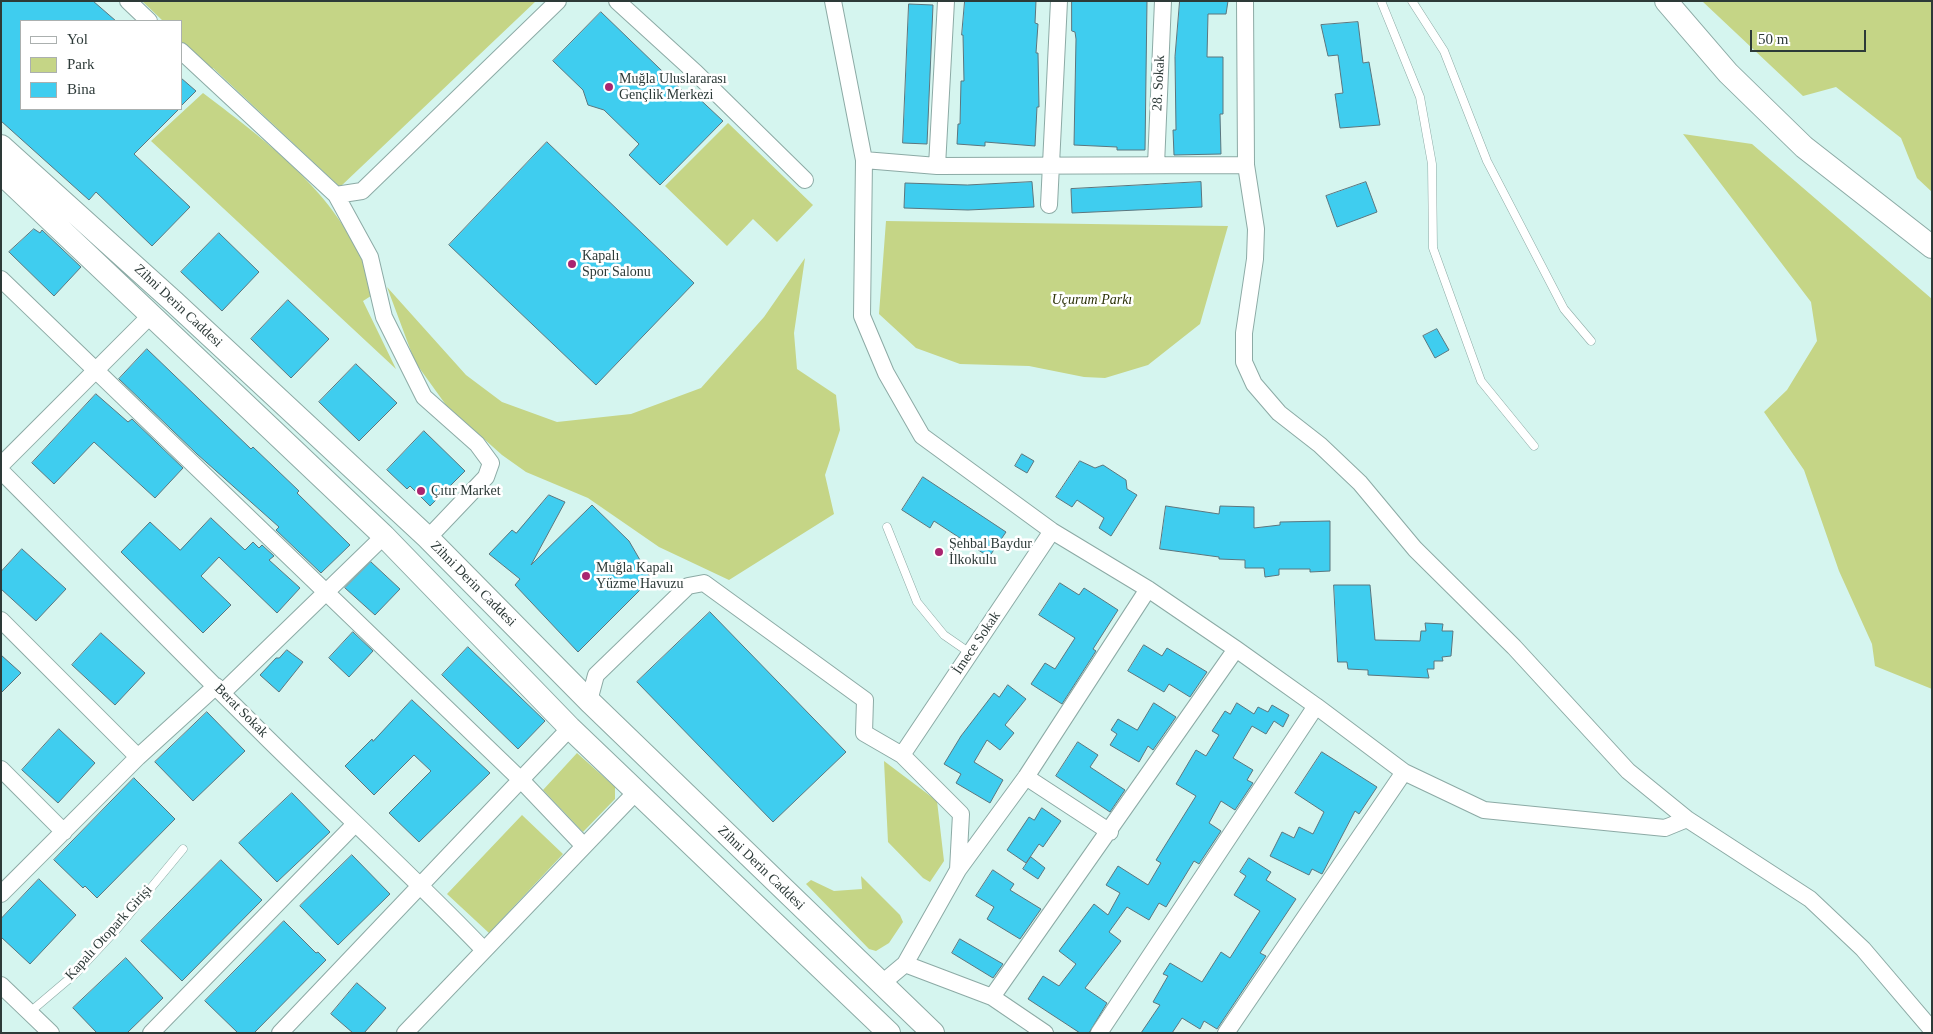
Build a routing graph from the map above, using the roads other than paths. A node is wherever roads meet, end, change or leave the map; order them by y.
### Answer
1 (128, 1) edge
2 (558, 1) edge
3 (617, 1) edge
4 (833, 1) edge
5 (946, 1) edge
6 (1059, 1) edge
7 (1163, 1) edge
8 (1245, 1) edge
9 (1381, 1) edge
10 (1412, 1) edge
11 (1666, 1) edge
12 (148, 20) edge
13 (182, 52) edge
14 (1, 146) edge
15 (864, 160) junction
16 (1156, 165) junction
17 (1246, 165) junction
18 (936, 166) junction
19 (1052, 166) junction
20 (1, 173) edge
21 (805, 180) dead end
22 (336, 195) junction
23 (1049, 204) dead end
24 (1932, 247) edge
25 (1, 279) edge
26 (150, 316) junction
27 (1591, 340) dead end
28 (96, 372) junction
29 (1534, 446) dead end
30 (1, 464) edge
31 (1, 471) edge
32 (887, 527) dead end
33 (1052, 531) junction
34 (384, 536) junction
35 (428, 538) junction
36 (1148, 589) junction
37 (325, 592) junction
38 (1, 620) edge
39 (1236, 649) junction
40 (970, 653) junction
41 (219, 690) junction
42 (589, 701) junction
43 (1316, 706) junction
44 (570, 728) junction
45 (902, 755) junction
46 (138, 757) junction
47 (659, 768) junction
48 (1, 769) edge
49 (1404, 772) junction
50 (1026, 777) junction
51 (522, 781) junction
52 (638, 791) junction
53 (1686, 820) junction
54 (355, 824) junction
55 (64, 832) junction
56 (1110, 832) junction
57 (583, 845) junction
58 (183, 849) dead end
59 (958, 870) junction
60 (421, 884) junction
61 (1, 894) edge
62 (483, 949) junction
63 (905, 964) junction
64 (881, 984) junction
65 (1, 985) edge
66 (992, 997) junction
67 (860, 1006) junction
68 (30, 1012) junction
69 (1932, 1030) edge
70 (52, 1033) edge
71 (151, 1033) edge
72 (280, 1033) edge
73 (405, 1033) edge
74 (889, 1033) edge
75 (933, 1033) edge
76 (1045, 1033) edge
77 (1098, 1033) edge
78 (1226, 1033) edge

1 - 12 street
2 - 22 street
3 - 21 street
4 - 15 street
5 - 18 street
6 - 19 street
7 - 16 street, 28. Sokak
8 - 17 street
9 - 29 lane
10 - 27 lane
11 - 24 main road
13 - 22 street
14 - 35 main road, Zihni Derin Caddesi
15 - 18 street
15 - 33 street
16 - 17 street
16 - 19 street
17 - 53 street
18 - 19 street
19 - 23 street
20 - 26 main road, Zihni Derin Caddesi
22 - 35 street
25 - 28 street
26 - 28 street
26 - 34 main road, Zihni Derin Caddesi
28 - 30 street
28 - 37 street
31 - 41 street, Berat Sokak
32 - 40 lane
33 - 36 street
33 - 40 street, İmece Sokak
34 - 37 street
34 - 44 main road, Zihni Derin Caddesi
35 - 42 main road, Zihni Derin Caddesi
36 - 39 street
36 - 50 street
37 - 41 street
37 - 51 street
38 - 46 street
39 - 43 street
39 - 56 street
40 - 45 street, İmece Sokak
41 - 46 street
41 - 54 street, Berat Sokak
42 - 44 main road
42 - 45 street
42 - 47 main road, Zihni Derin Caddesi
43 - 49 street
43 - 77 street
44 - 51 street
44 - 52 main road, Zihni Derin Caddesi
45 - 59 street
46 - 55 street
47 - 52 main road
47 - 64 main road, Zihni Derin Caddesi
48 - 55 street
49 - 53 street
49 - 78 street
50 - 56 street
50 - 59 street
51 - 57 street
51 - 60 street
52 - 57 street
52 - 67 main road, Zihni Derin Caddesi
53 - 69 street
54 - 60 street, Berat Sokak
54 - 71 street
55 - 61 street
56 - 66 street
57 - 62 street
58 - 68 lane, Kapalı Otopark Girişi
59 - 63 street
60 - 62 street, Berat Sokak
60 - 72 street
62 - 73 street
63 - 64 street
63 - 66 street
64 - 67 main road
64 - 75 main road, Zihni Derin Caddesi
65 - 68 street
66 - 76 street
67 - 74 main road, Zihni Derin Caddesi
68 - 70 street

